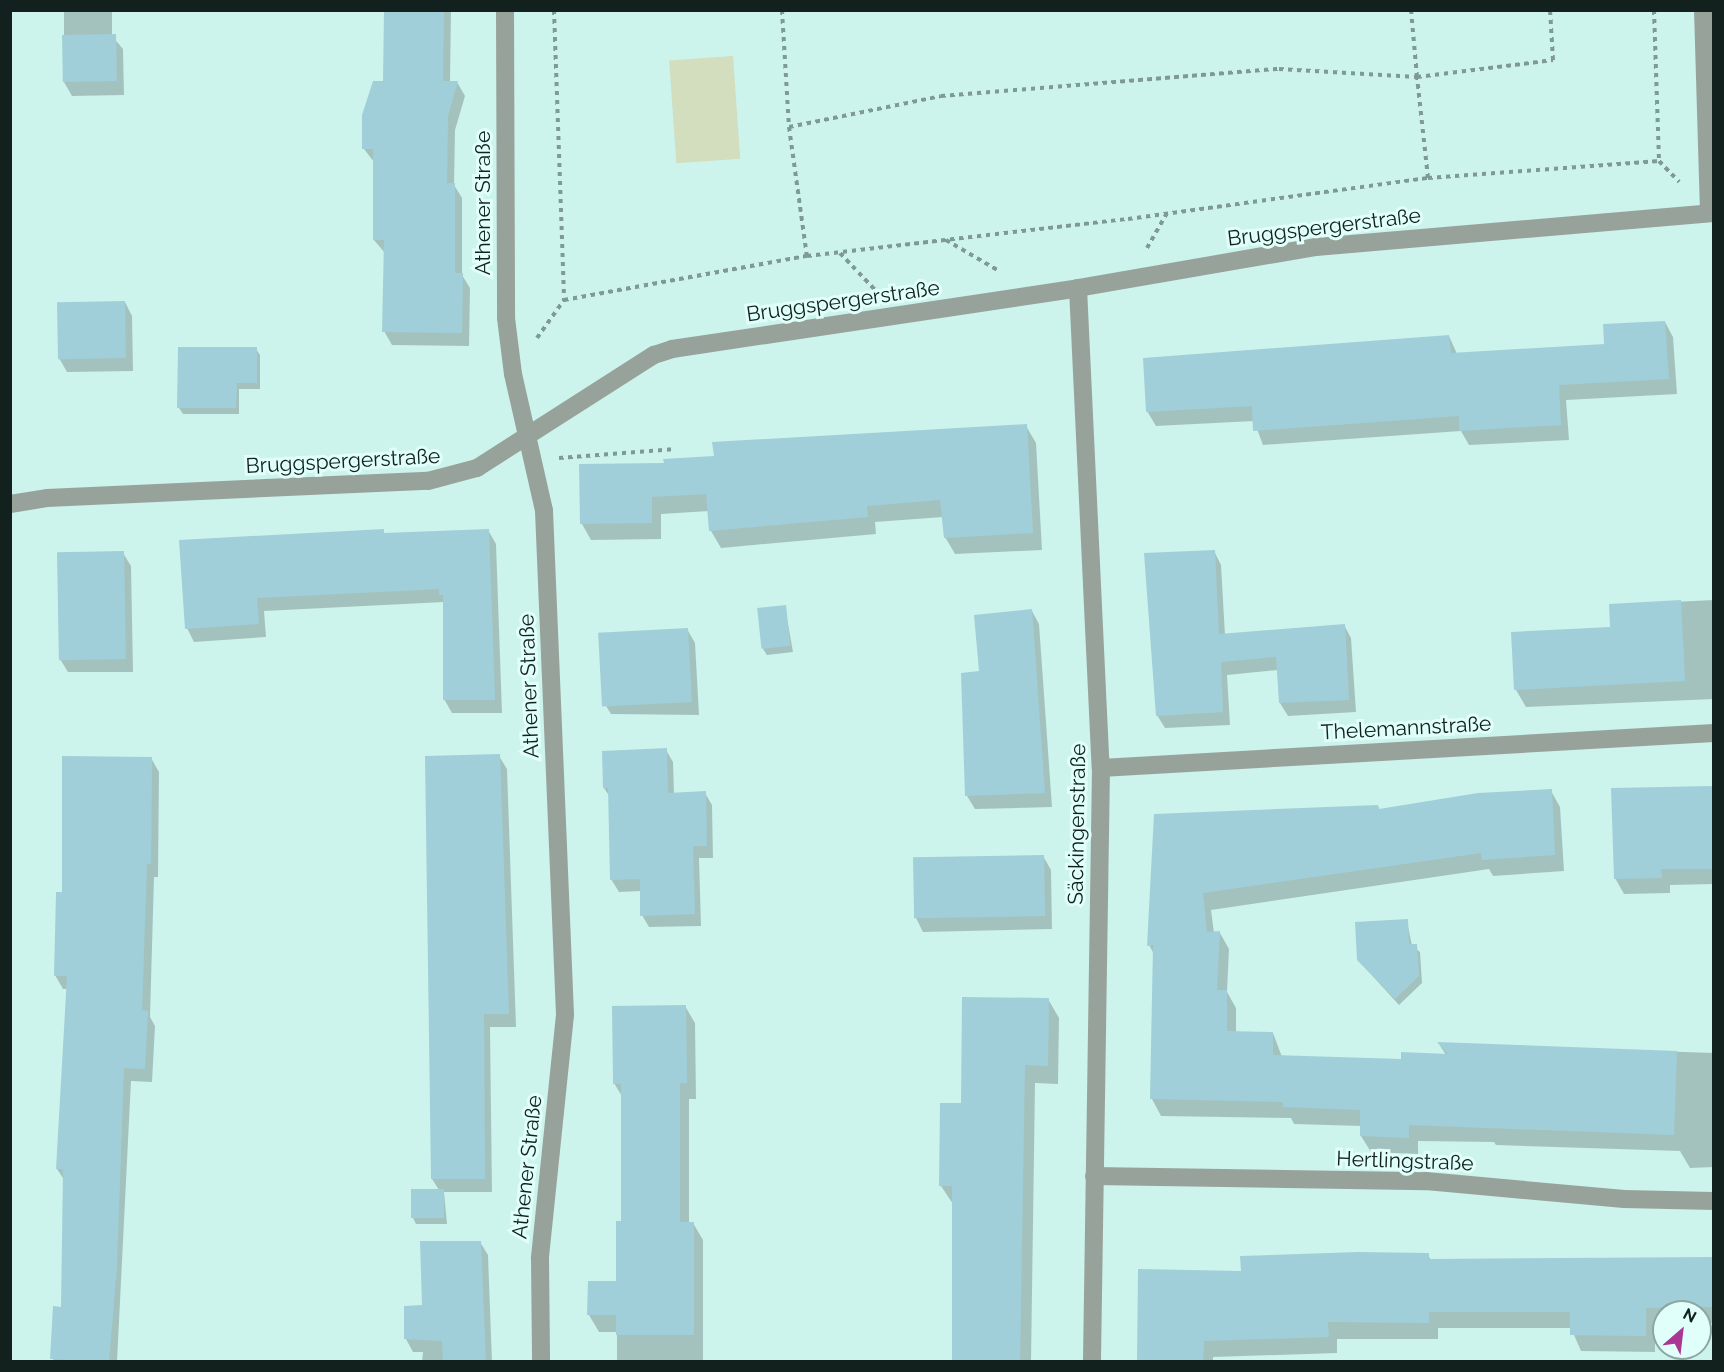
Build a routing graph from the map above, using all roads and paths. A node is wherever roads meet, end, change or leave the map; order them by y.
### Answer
1 (505, 10) edge
2 (554, 10) edge
3 (782, 10) edge
4 (1411, 10) edge
5 (1550, 10) edge
6 (1654, 10) edge
7 (1703, 10) edge
8 (1417, 76) junction
9 (789, 127) junction
10 (1659, 161) junction
11 (1428, 178) junction
12 (1711, 212) edge
13 (945, 240) junction
14 (839, 252) junction
15 (807, 256) junction
16 (1001, 272) dead end
17 (1078, 288) junction
18 (564, 300) junction
19 (900, 315) junction
20 (513, 374) junction
21 (528, 435) junction
22 (676, 449) dead end
23 (534, 460) junction
24 (10, 504) edge
25 (1713, 733) edge
26 (1101, 768) junction
27 (1094, 1176) junction
28 (1713, 1201) edge
29 (541, 1362) edge
30 (1092, 1362) edge

1 - 20 street, Athener Straße
2 - 18 path
3 - 9 path
4 - 8 path
5 - 8 path
6 - 10 path
7 - 12 street
8 - 9 path
8 - 11 path
9 - 15 path
10 - 11 path
10 - 12 path
11 - 13 path
12 - 17 street, Bruggspergerstraße
13 - 14 path
13 - 16 path
14 - 15 path
14 - 19 path
15 - 18 path
17 - 19 street, Bruggspergerstraße
17 - 26 street, Säckingenstraße
18 - 20 path
19 - 21 street, Bruggspergerstraße
20 - 21 street, Athener Straße
21 - 23 street, Athener Straße
21 - 24 street, Bruggspergerstraße
22 - 23 path
23 - 29 street, Athener Straße
25 - 26 street, Thelemannstraße
26 - 27 street, Säckingenstraße
27 - 28 street, Hertlingstraße
27 - 30 street, Säckingenstraße

